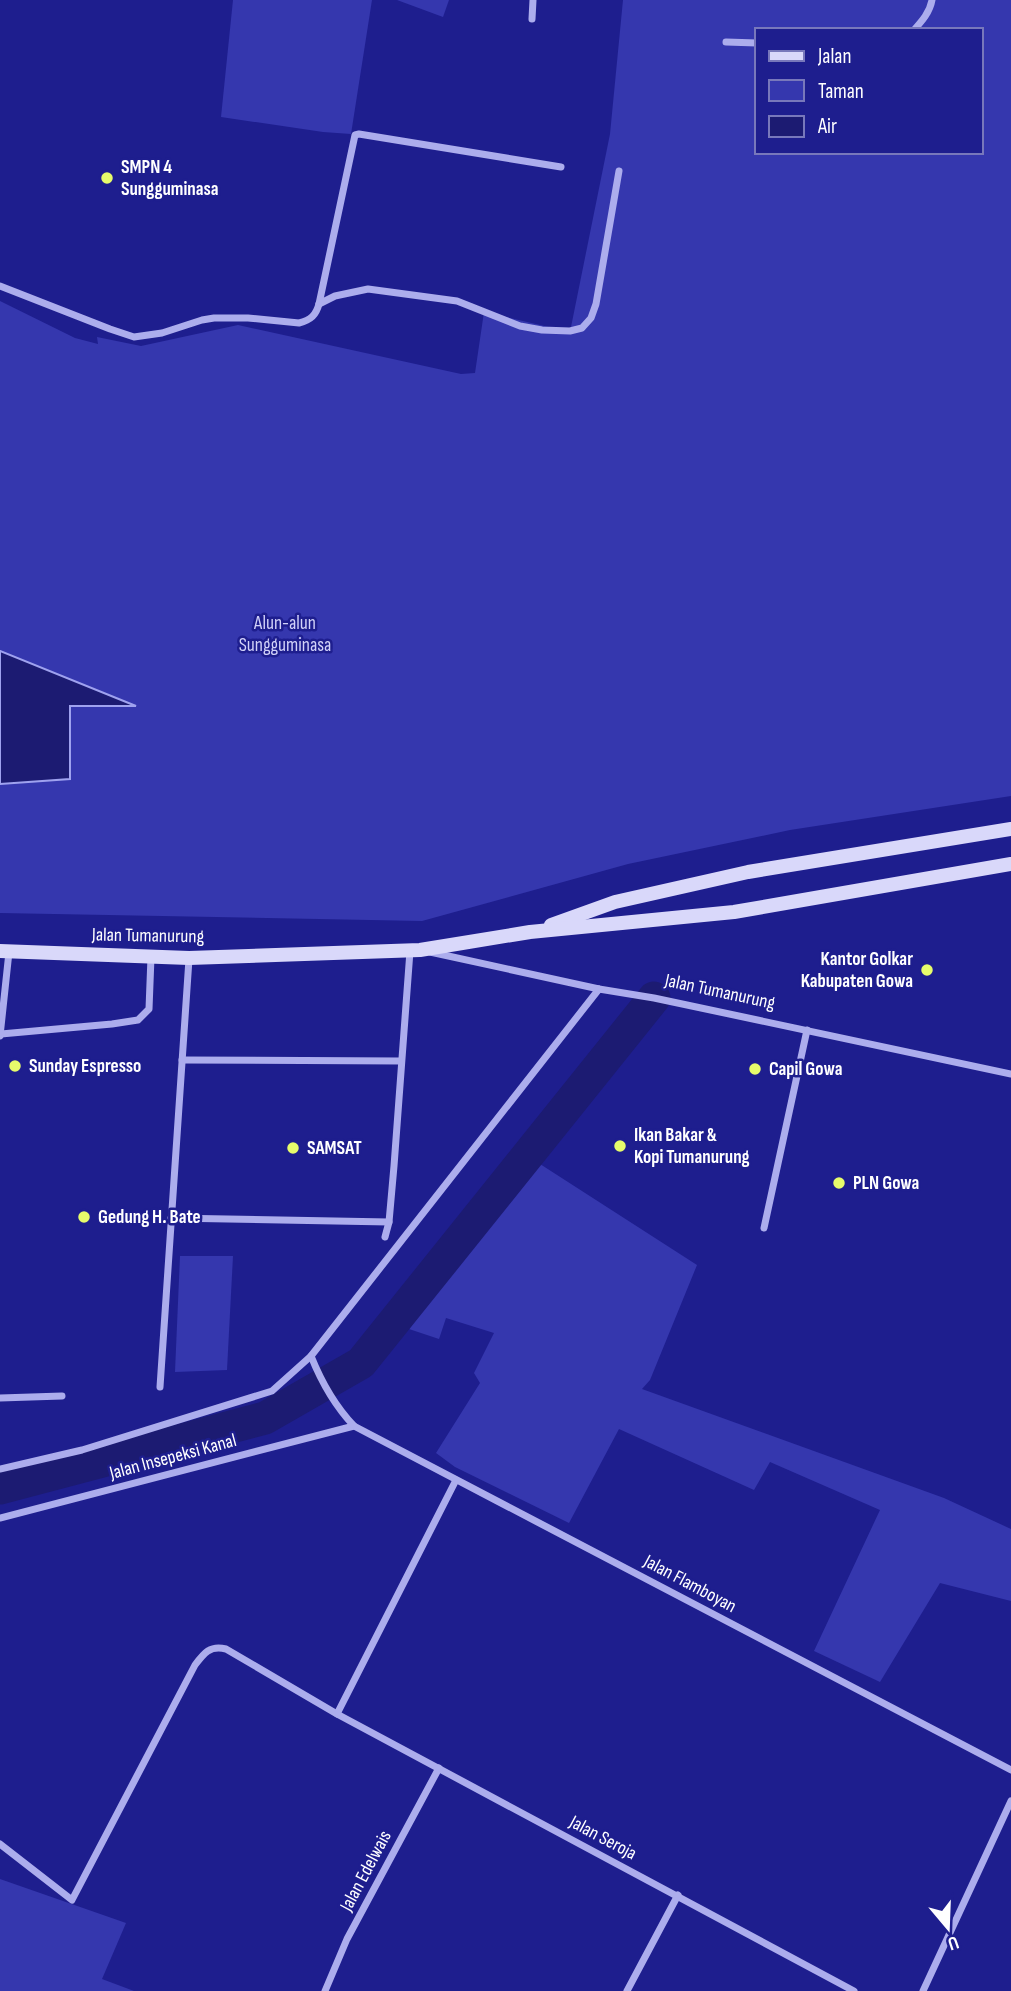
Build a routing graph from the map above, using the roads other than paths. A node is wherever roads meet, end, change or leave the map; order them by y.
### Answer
1 (533, 0) edge
2 (932, 0) edge
3 (532, 19) dead end
4 (916, 28) edge
5 (726, 42) dead end
6 (755, 43) edge
7 (561, 167) dead end
8 (619, 171) dead end
9 (0, 286) edge
10 (319, 304) junction
11 (1011, 830) edge
12 (1011, 864) edge
13 (530, 932) junction
14 (415, 950) junction
15 (5, 951) edge
16 (151, 957) junction
17 (189, 958) junction
18 (600, 989) junction
19 (807, 1030) junction
20 (0, 1035) edge
21 (182, 1060) junction
22 (401, 1061) junction
23 (1011, 1074) edge
24 (171, 1218) junction
25 (389, 1222) junction
26 (764, 1228) dead end
27 (385, 1237) dead end
28 (311, 1356) junction
29 (160, 1387) dead end
30 (62, 1396) dead end
31 (0, 1398) edge
32 (354, 1426) junction
33 (0, 1469) edge
34 (456, 1480) junction
35 (0, 1518) edge
36 (337, 1714) junction
37 (439, 1768) junction
38 (1011, 1770) edge
39 (1011, 1801) edge
40 (0, 1844) edge
41 (678, 1895) junction
42 (325, 1991) edge
43 (627, 1991) edge
44 (854, 1991) edge
45 (923, 1991) edge

1 - 3 street
2 - 4 street
5 - 6 street
7 - 10 street
8 - 10 street
9 - 10 street
11 - 13 street, Jalan Tumanurung
12 - 13 street, Jalan Tumanurung
13 - 14 street, Jalan Tumanurung
14 - 17 street, Jalan Tumanurung
14 - 18 street, Jalan Tumanurung
14 - 22 street
15 - 16 street, Jalan Tumanurung
15 - 20 street
16 - 17 street, Jalan Tumanurung
16 - 20 street
17 - 21 street
18 - 19 street, Jalan Tumanurung
18 - 28 street
19 - 23 street, Jalan Tumanurung
19 - 26 street
21 - 22 street
21 - 24 street
22 - 25 street
24 - 25 street
24 - 29 street
25 - 27 street
28 - 32 street, Jalan Flamboyan
28 - 33 street
30 - 31 street
32 - 34 street, Jalan Flamboyan
32 - 35 street, Jalan Insepeksi Kanal
34 - 36 street
34 - 38 street, Jalan Flamboyan
36 - 37 street, Jalan Seroja
36 - 40 street, Jalan Seroja
37 - 41 street, Jalan Seroja
37 - 42 street, Jalan Edelwais
39 - 45 street
41 - 43 street
41 - 44 street, Jalan Seroja

